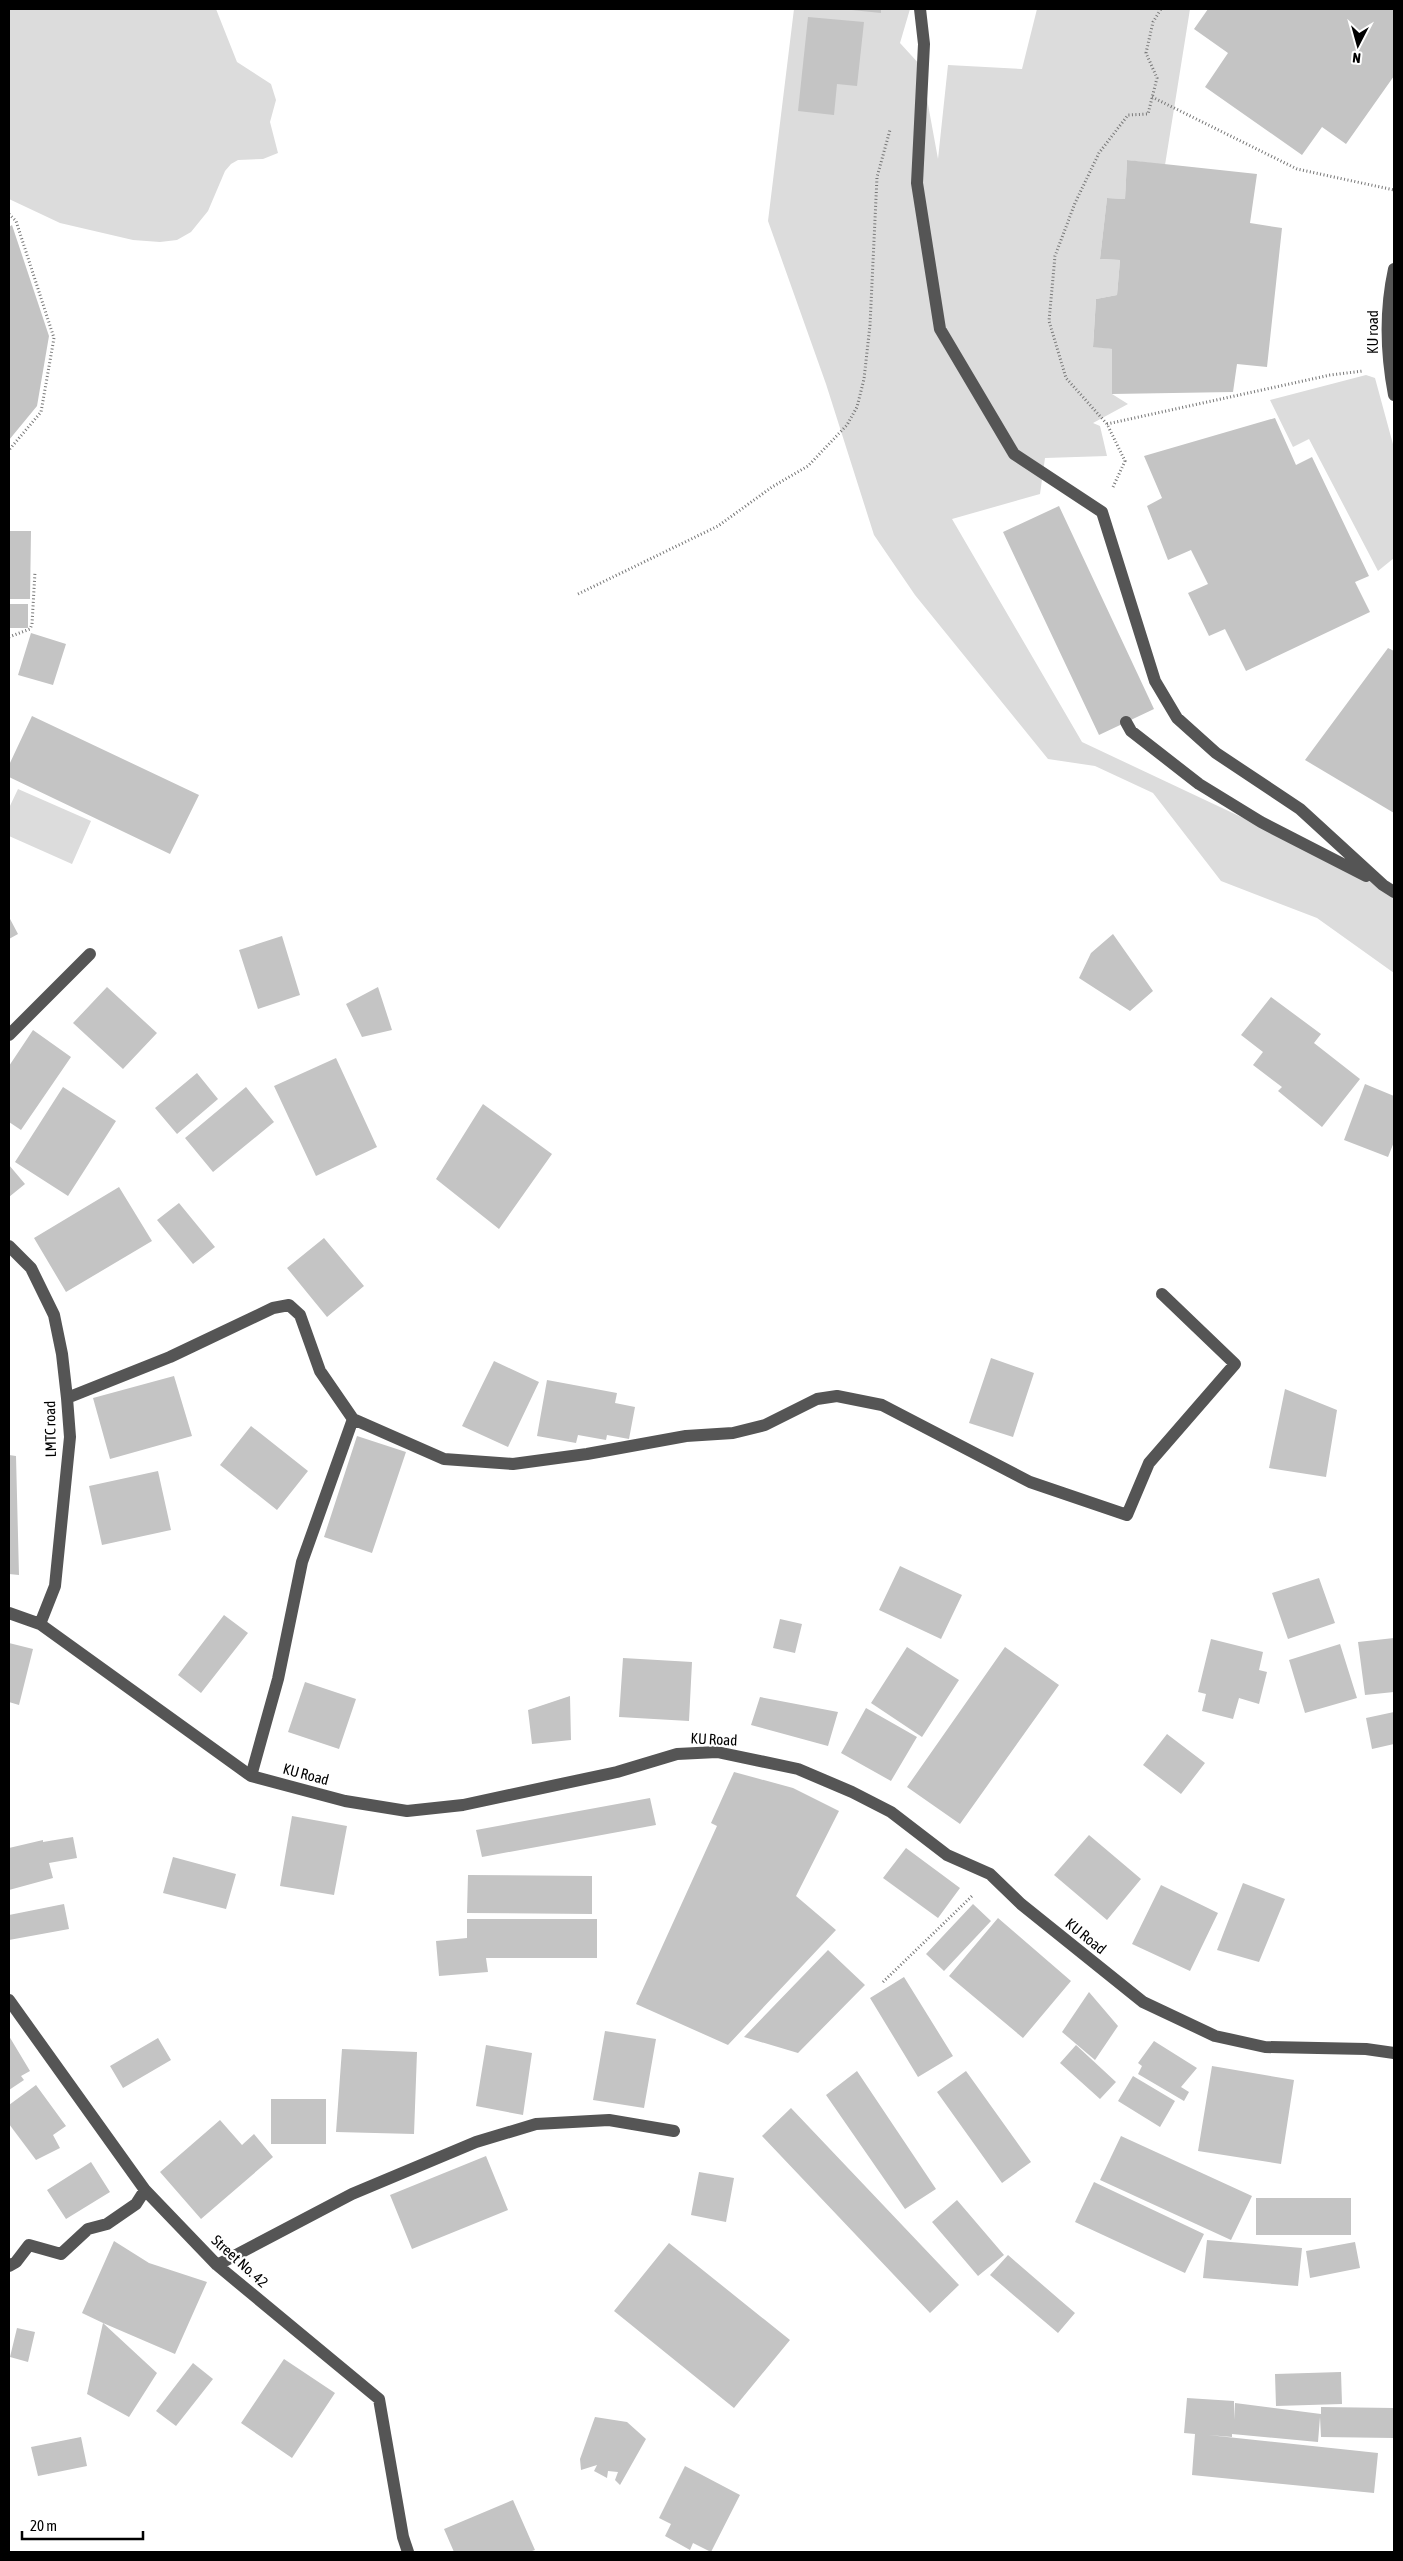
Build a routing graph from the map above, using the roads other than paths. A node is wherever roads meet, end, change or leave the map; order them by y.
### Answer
1 (920, 9) edge
2 (1394, 269) edge
3 (1394, 395) edge
4 (1126, 722) dead end
5 (1389, 888) edge
6 (90, 954) dead end
7 (9, 1035) edge
8 (9, 1246) edge
9 (1162, 1294) dead end
10 (67, 1398) junction
11 (353, 1419) junction
12 (9, 1613) edge
13 (40, 1624) junction
14 (251, 1776) junction
15 (9, 2000) edge
16 (1394, 2053) edge
17 (674, 2131) dead end
18 (146, 2190) junction
19 (217, 2265) junction
20 (9, 2266) edge
21 (408, 2552) edge

1 - 5 street
2 - 3 street, KU road
4 - 5 street
6 - 7 street
8 - 10 street, LMTC road
9 - 11 street
10 - 11 street
10 - 13 street, LMTC road
11 - 14 street
12 - 13 street, KU Road
13 - 14 street, KU Road
14 - 16 street, KU Road
15 - 18 street, Street No. 42
17 - 19 street
18 - 19 street, Street No. 42
18 - 20 street
19 - 21 street, Street No. 42

